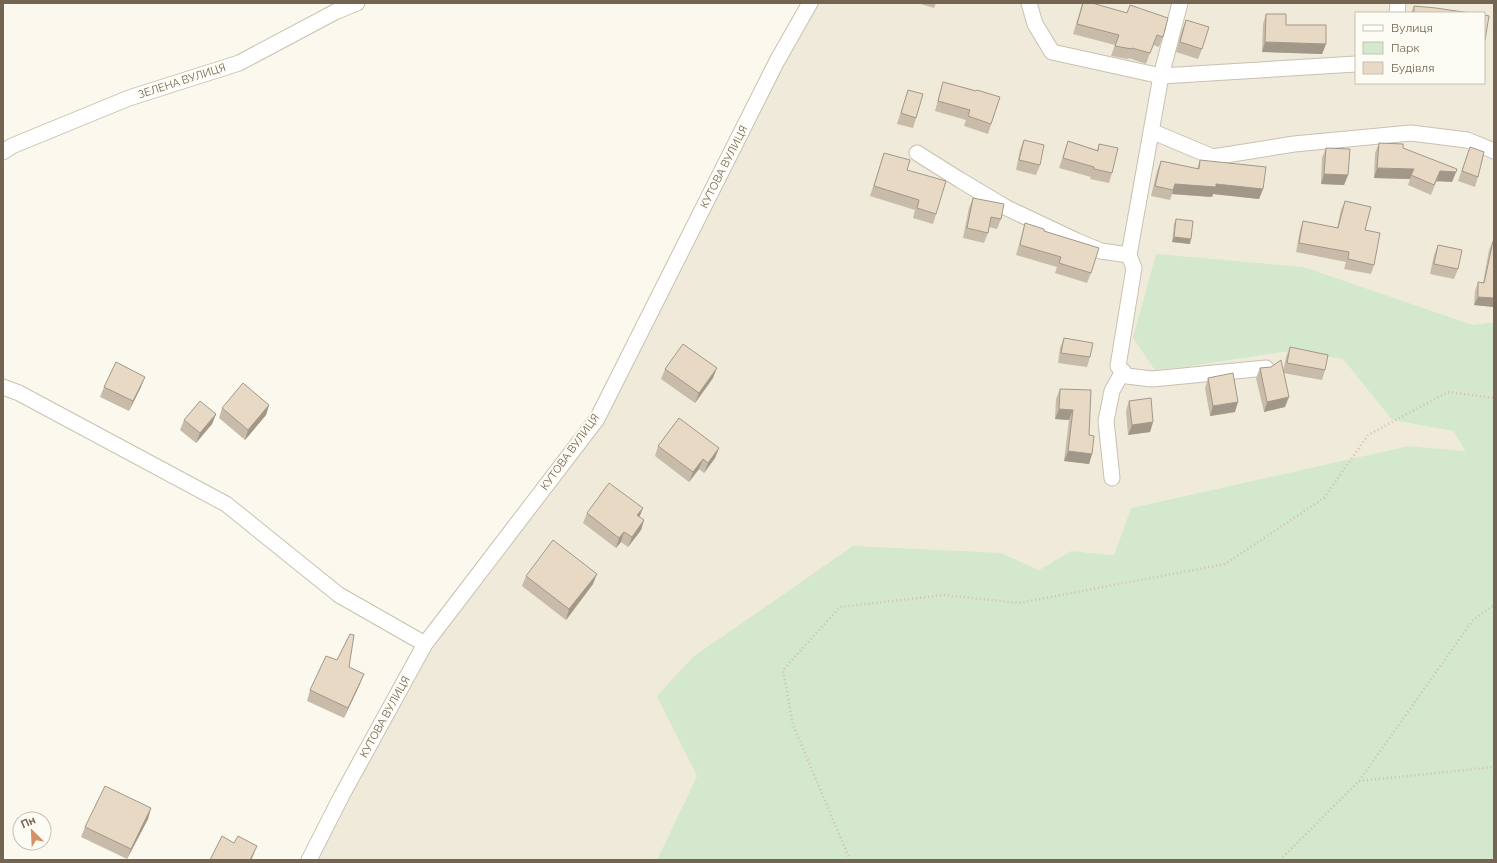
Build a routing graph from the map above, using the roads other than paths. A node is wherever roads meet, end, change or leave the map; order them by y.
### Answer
1 (357, 3) edge
2 (810, 3) edge
3 (1029, 3) edge
4 (1180, 3) edge
5 (1355, 64) edge
6 (1161, 76) junction
7 (1151, 131) junction
8 (1494, 151) edge
9 (3, 152) edge
10 (917, 153) dead end
11 (1129, 255) junction
12 (1266, 368) edge
13 (1123, 371) junction
14 (3, 387) edge
15 (1112, 478) dead end
16 (425, 644) junction
17 (309, 860) edge

1 - 9 street, ЗЕЛЕНА ВУЛИЦЯ
2 - 16 street, КУТОВА ВУЛИЦЯ
3 - 6 street
4 - 6 street
5 - 6 street
6 - 7 street
7 - 8 street
7 - 11 street
10 - 11 street
11 - 13 street
12 - 13 street
13 - 15 street
14 - 16 street
16 - 17 street, КУТОВА ВУЛИЦЯ

